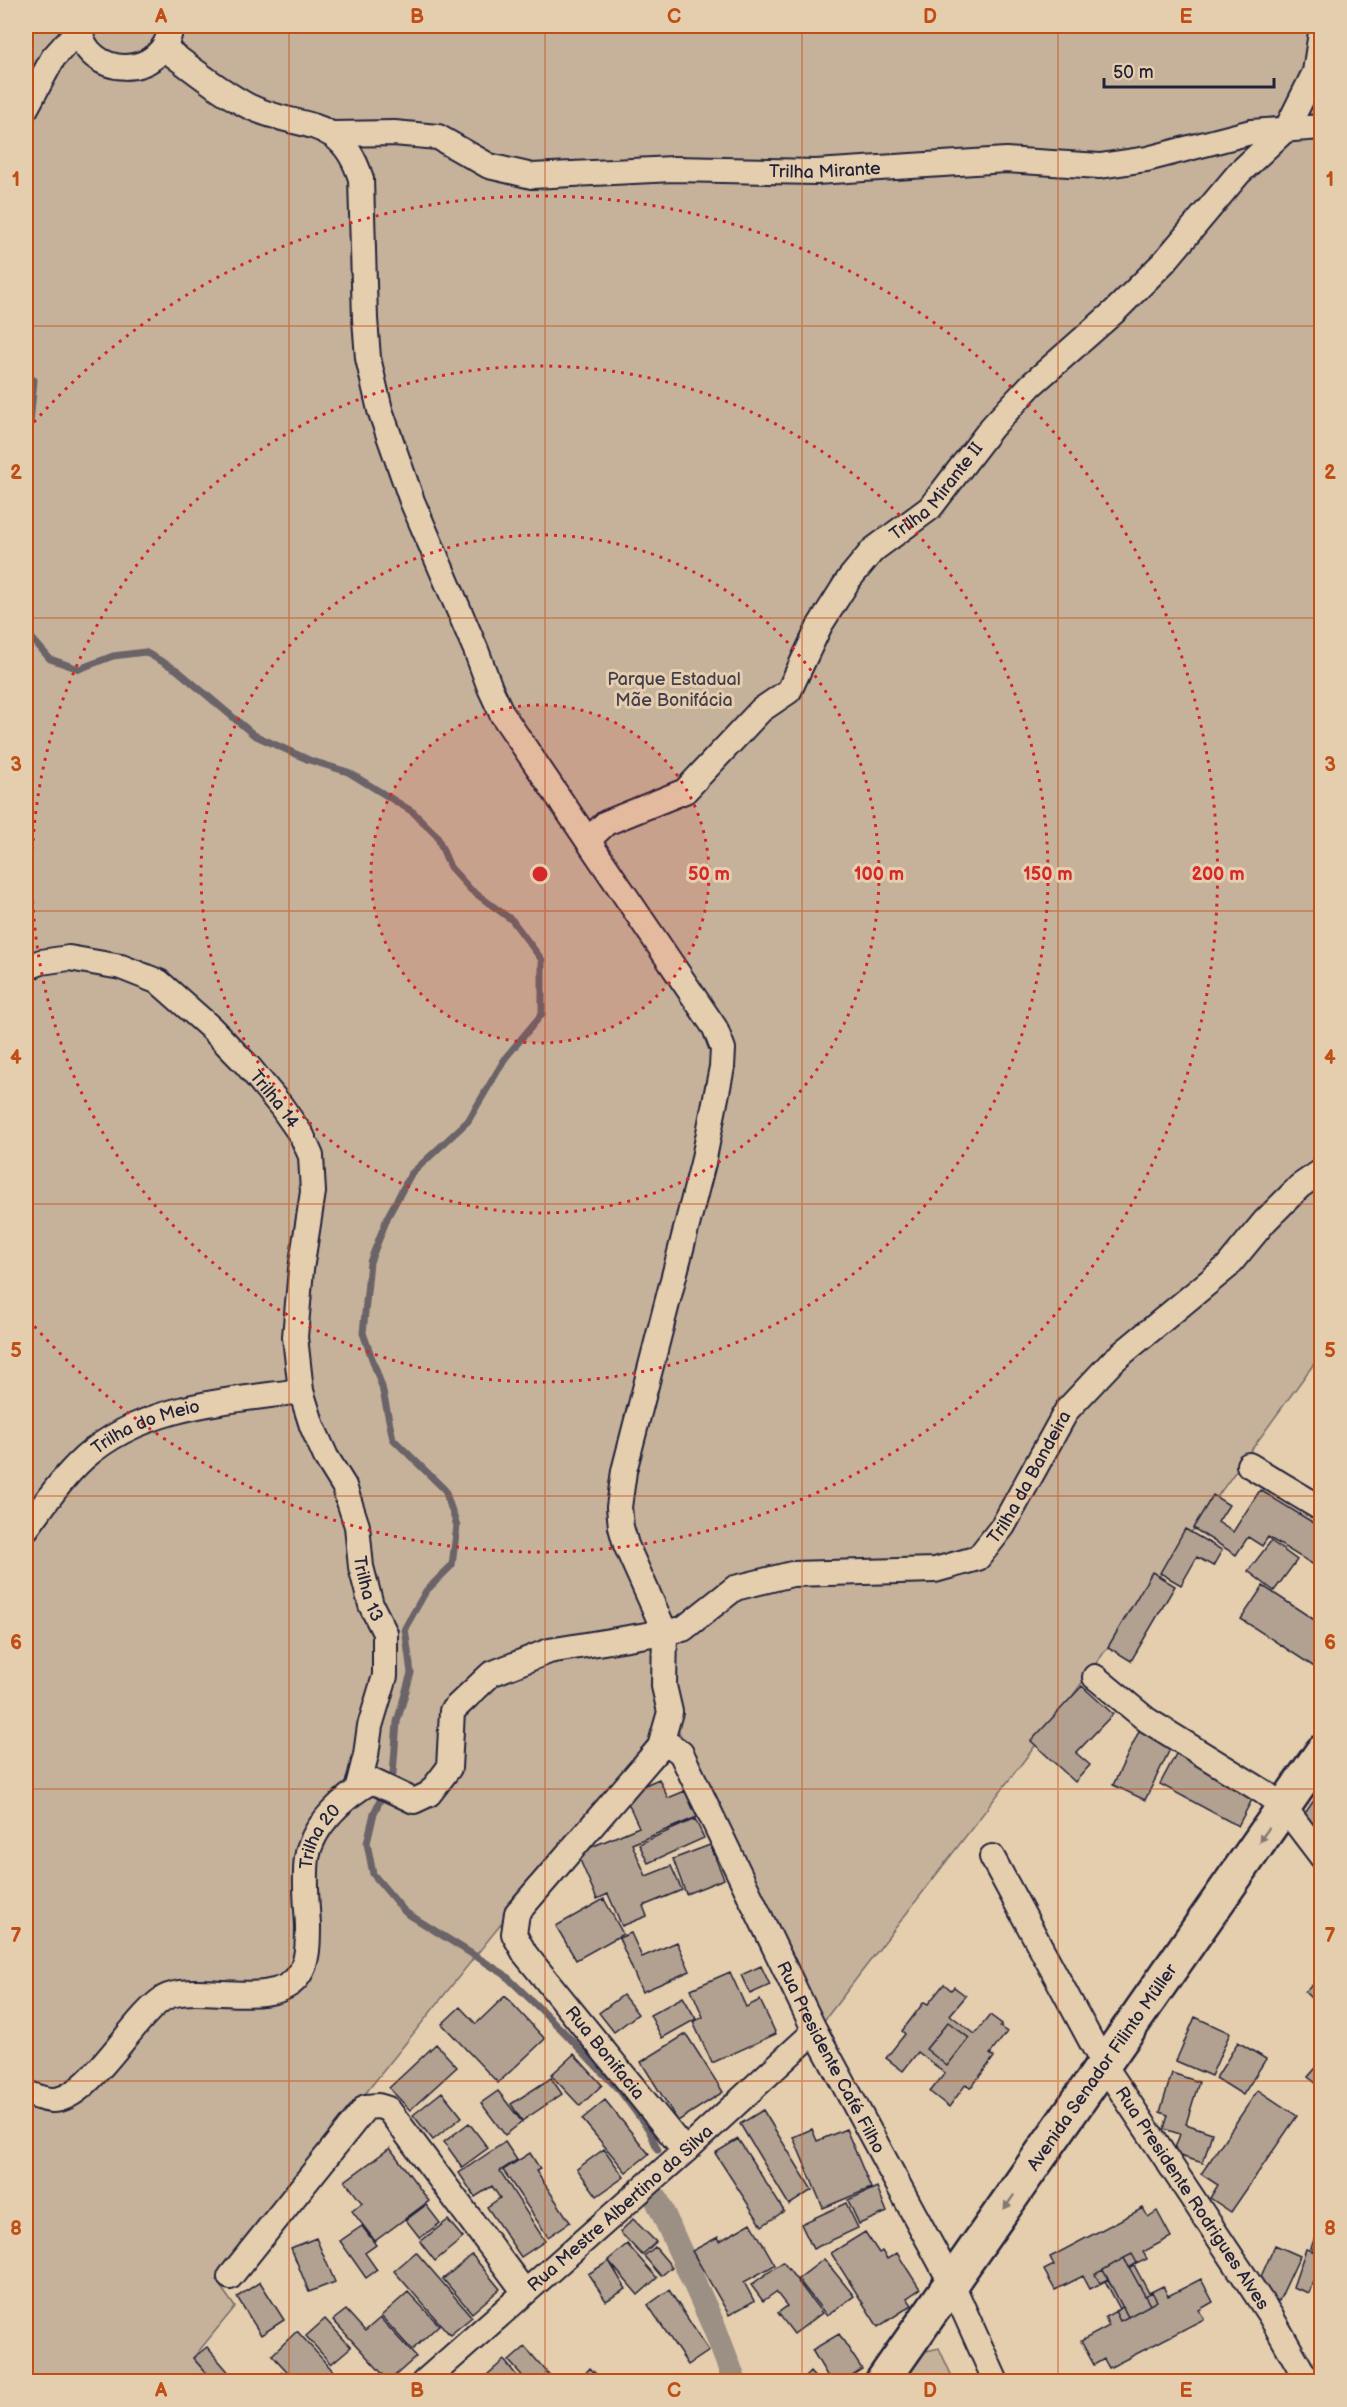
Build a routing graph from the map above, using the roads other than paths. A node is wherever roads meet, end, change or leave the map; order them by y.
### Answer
1 (171, 26) edge
2 (1322, 26) edge
3 (79, 27) edge
4 (164, 48) junction
5 (34, 71) edge
6 (26, 108) edge
7 (1322, 127) edge
8 (1287, 128) junction
9 (333, 134) junction
10 (588, 840) junction
11 (26, 968) edge
12 (1322, 1171) edge
13 (301, 1391) junction
14 (1250, 1465) dead end
15 (1322, 1509) edge
16 (26, 1529) edge
17 (665, 1632) junction
18 (1095, 1677) dead end
19 (660, 1747) junction
20 (1322, 1752) edge
21 (364, 1785) junction
22 (1284, 1807) junction
23 (992, 1857) dead end
24 (1322, 1857) edge
25 (815, 2031) junction
26 (1104, 2065) junction
27 (26, 2093) edge
28 (685, 2151) junction
29 (230, 2277) dead end
30 (952, 2284) junction
31 (524, 2291) junction
32 (423, 2382) edge
33 (882, 2382) edge
34 (996, 2382) edge
35 (1308, 2382) edge

1 - 4 street
2 - 8 street
3 - 4 street
3 - 5 street
4 - 9 street
5 - 6 street
7 - 8 street, Trilha Mirante
8 - 9 street, Trilha Mirante
8 - 10 street, Trilha Mirante II
9 - 10 street
10 - 17 street
11 - 13 street, Trilha 14
12 - 17 street, Trilha da Bandeira
13 - 16 street, Trilha do Meio
13 - 21 street, Trilha 13
14 - 15 street
17 - 19 street
17 - 21 street
18 - 22 street
19 - 25 street, Rua Presidente Café Filho
19 - 28 street, Rua Bonifacia
20 - 22 street, Avenida Senador Filinto Müller
21 - 27 street, Trilha 20
22 - 24 street
22 -> 26 street, Avenida Senador Filinto Müller
23 - 26 street, Rua Presidente Rodrigues Alves
25 - 28 street, Rua Mestre Albertino da Silva
25 - 30 street, Rua Presidente Café Filho
26 -> 30 street, Avenida Senador Filinto Müller
26 - 35 street, Rua Presidente Rodrigues Alves
28 - 31 street, Rua Mestre Albertino da Silva
29 - 31 street
30 - 33 street, Avenida Senador Filinto Müller
30 - 34 street, Rua Presidente Café Filho
31 - 32 street, Rua Mestre Albertino da Silva

